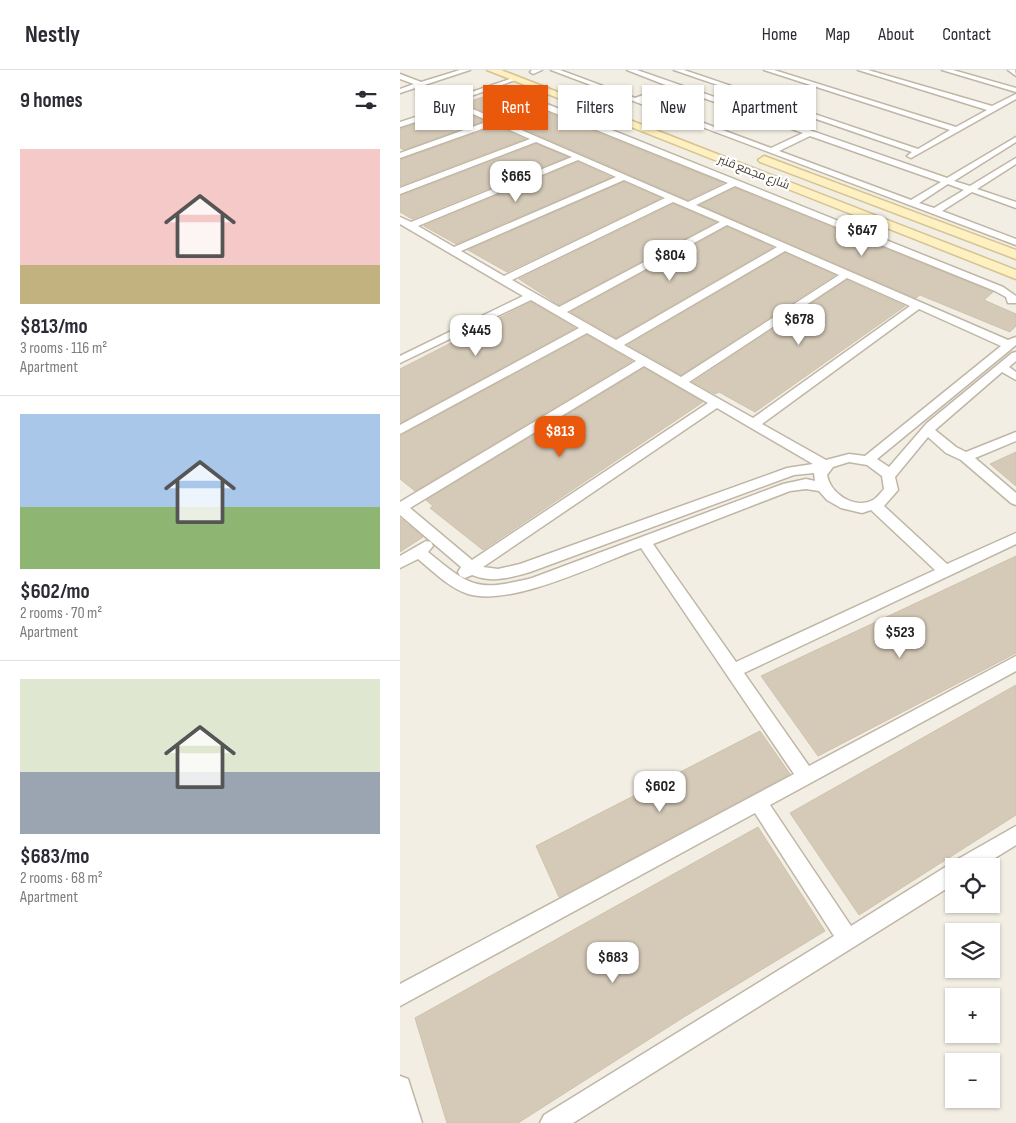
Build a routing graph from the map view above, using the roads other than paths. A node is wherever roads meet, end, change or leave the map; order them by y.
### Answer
1 (467, 70) edge
2 (492, 70) edge
3 (554, 70) edge
4 (630, 70) edge
5 (677, 70) edge
6 (701, 70) edge
7 (767, 70) edge
8 (861, 70) edge
9 (945, 70) edge
10 (1011, 70) edge
11 (533, 71) edge
12 (689, 74) junction
13 (1016, 74) edge
14 (400, 76) edge
15 (514, 78) junction
16 (708, 81) junction
17 (421, 85) joint
18 (671, 85) edge
19 (698, 85) edge
20 (415, 87) edge
21 (1016, 90) edge
22 (400, 91) edge
23 (704, 96) edge
24 (1016, 96) edge
25 (642, 97) edge
26 (635, 100) junction
27 (548, 108) edge
28 (993, 109) junction
29 (483, 115) edge
30 (400, 118) edge
31 (400, 125) edge
32 (483, 126) edge
33 (517, 130) edge
34 (957, 130) junction
35 (651, 132) junction
36 (809, 133) junction
37 (536, 138) junction
38 (1016, 139) edge
39 (630, 140) junction
40 (772, 151) junction
41 (919, 152) junction
42 (400, 156) edge
43 (579, 157) junction
44 (1016, 160) edge
45 (897, 164) junction
46 (788, 169) junction
47 (623, 177) junction
48 (771, 178) junction
49 (947, 181) junction
50 (735, 183) junction
51 (970, 189) junction
52 (400, 191) edge
53 (673, 198) junction
54 (912, 203) junction
55 (689, 205) junction
56 (1016, 205) edge
57 (935, 212) junction
58 (727, 222) junction
59 (883, 222) junction
60 (405, 223) edge
61 (863, 235) junction
62 (1016, 242) edge
63 (784, 246) junction
64 (454, 251) junction
65 (1016, 255) edge
66 (847, 274) junction
67 (1016, 275) edge
68 (504, 280) junction
69 (531, 296) junction
70 (1012, 301) dead end
71 (918, 306) junction
72 (558, 312) junction
73 (587, 328) junction
74 (616, 344) junction
75 (1014, 346) edge
76 (400, 360) edge
77 (644, 361) junction
78 (1002, 367) junction
79 (1016, 377) edge
80 (681, 382) junction
81 (962, 384) junction
82 (975, 390) junction
83 (717, 403) junction
84 (753, 424) junction
85 (400, 430) edge
86 (928, 430) junction
87 (1016, 436) edge
88 (966, 457) junction
89 (868, 460) junction
90 (825, 467) junction
91 (889, 476) junction
92 (822, 487) junction
93 (1016, 500) edge
94 (874, 505) junction
95 (400, 508) edge
96 (1016, 538) edge
97 (438, 539) junction
98 (644, 542) junction
99 (418, 551) junction
100 (400, 563) edge
101 (471, 568) junction
102 (525, 568) junction
103 (945, 571) junction
104 (453, 580) junction
105 (534, 583) junction
106 (1016, 663) edge
107 (733, 671) junction
108 (806, 776) junction
109 (758, 802) junction
110 (1016, 835) edge
111 (978, 858) edge
112 (945, 879) edge
113 (848, 939) junction
114 (400, 996) edge
115 (400, 1088) edge
116 (410, 1123) edge
117 (552, 1123) edge

1 - 17 street
2 - 15 main road, شارع مجمع قنبر
3 - 26 street
4 - 18 street
5 - 12 street
6 - 12 street
7 - 34 street
8 - 28 street
9 - 21 street
10 - 13 street
11 - 15 main road
11 - 46 main road, شارع مجمع قنبر
12 - 16 street
14 - 17 street
15 - 30 street
15 - 35 main road, شارع مجمع قنبر
16 - 19 street
16 - 41 street
20 - 22 street
23 - 36 street
24 - 28 street
25 - 26 street
26 - 40 street
27 - 39 street
28 - 34 street
29 - 31 street
32 - 42 street
33 - 37 street
34 - 41 street
35 - 39 main road
35 - 48 main road, شارع مجمع قنبر
36 - 40 street
36 - 45 street
37 - 43 street
37 - 52 street
38 - 49 street
39 - 50 street
40 - 54 street
41 - 45 street
43 - 47 street
43 - 60 street
44 - 51 street
45 - 49 street
46 - 48 main road
46 - 65 main road, شارع مجمع قنبر
47 - 53 street
47 - 64 street
48 - 59 main road, شارع مجمع قنبر
49 - 51 street
49 - 54 street
50 - 55 street
50 - 61 street
51 - 56 street
51 - 57 street
53 - 55 street
53 - 68 street
54 - 57 street
55 - 58 street
57 - 62 street
58 - 63 street
58 - 72 street
59 - 61 main road
59 - 67 main road, شارع مجمع قنبر
60 - 64 street
61 - 70 street
63 - 66 street
63 - 74 street
64 - 68 street
66 - 71 street
66 - 80 street
68 - 69 street
69 - 72 street
69 - 76 street
71 - 75 street
71 - 84 street
72 - 73 street
73 - 74 street
73 - 85 street
74 - 77 street
75 - 78 street
75 - 81 street
77 - 80 street
77 - 95 street
78 - 79 street
78 - 82 street
80 - 83 street
81 - 82 street
81 - 89 street
82 - 86 street
83 - 84 street
83 - 101 street
84 - 90 street
86 - 88 street
86 - 91 street
87 - 88 street
88 - 93 street
89 - 90 street
89 - 91 street
90 - 92 street
90 - 102 street
91 - 94 street
92 - 94 street
92 - 98 street
94 - 103 street
95 - 97 street
96 - 103 street
97 - 99 street
97 - 101 street
98 - 105 street
98 - 107 street
99 - 100 street
99 - 104 street
101 - 102 street
101 - 104 street
102 - 105 street
103 - 107 street
104 - 105 street
106 - 108 street
107 - 108 street
108 - 109 street
109 - 113 street
109 - 114 street
110 - 111 street
112 - 113 street
113 - 117 street
115 - 116 street

